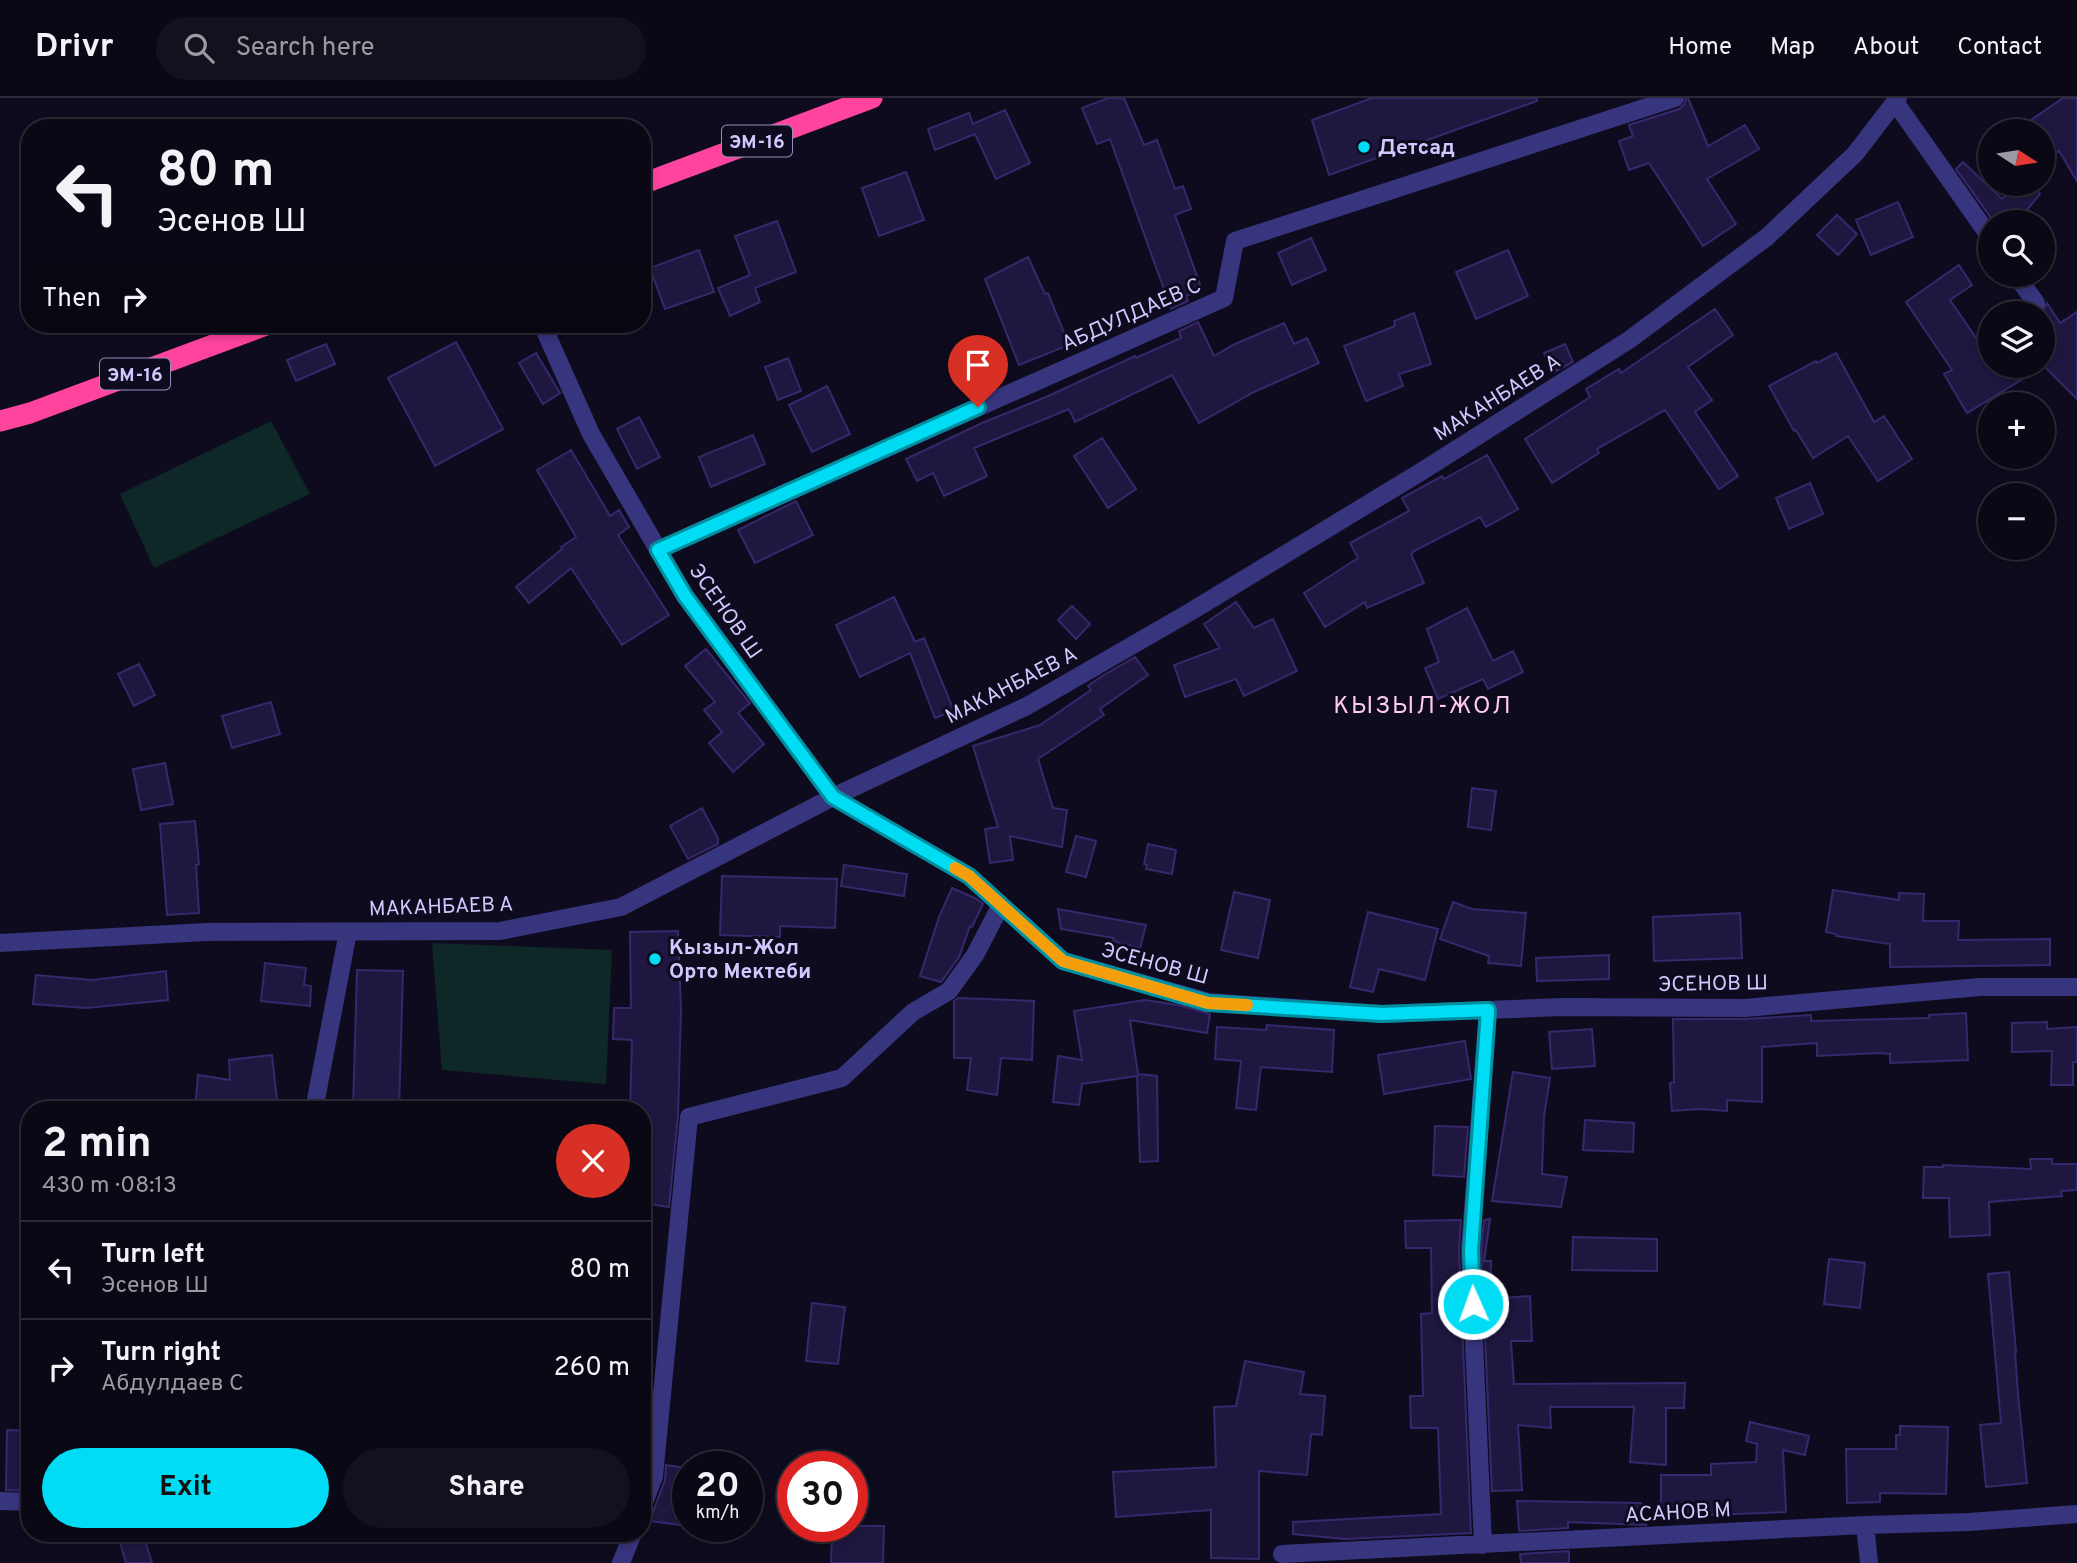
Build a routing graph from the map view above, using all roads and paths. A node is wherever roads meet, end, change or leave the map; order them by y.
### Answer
1 (872, 98) edge
2 (1675, 98) edge
3 (1897, 100) edge
4 (651, 181) edge
5 (1978, 219) edge
6 (245, 333) edge
7 (546, 333) edge
8 (0, 421) edge
9 (658, 550) junction
10 (833, 797) junction
11 (1001, 905) junction
12 (348, 932) junction
13 (0, 943) edge
14 (2077, 987) edge
15 (1488, 1010) junction
16 (316, 1101) edge
17 (651, 1484) edge
18 (0, 1501) edge
19 (21, 1502) edge
20 (2077, 1514) edge
21 (1865, 1525) junction
22 (629, 1542) edge
23 (1483, 1545) junction
24 (1282, 1554) dead end
25 (621, 1563) edge
26 (1869, 1563) edge

1 - 4 highway, ЭМ-16
2 - 9 street, АБДУЛДАЕВ С
3 - 5 street
3 - 10 street, МАКАНБАЕВ А
6 - 8 highway, ЭМ-16
7 - 9 street, ЭСЕНОВ Ш
9 - 10 street, ЭСЕНОВ Ш
10 - 11 street, ЭСЕНОВ Ш
10 - 12 street, МАКАНБАЕВ А
11 - 15 street, ЭСЕНОВ Ш
11 - 17 street
12 - 13 street, МАКАНБАЕВ А
12 - 16 street
14 - 15 street, ЭСЕНОВ Ш
15 - 23 street
18 - 19 street
20 - 21 street, АСАНОВ М
21 - 23 street, АСАНОВ М
21 - 26 street
22 - 25 street
23 - 24 street, АСАНОВ М

